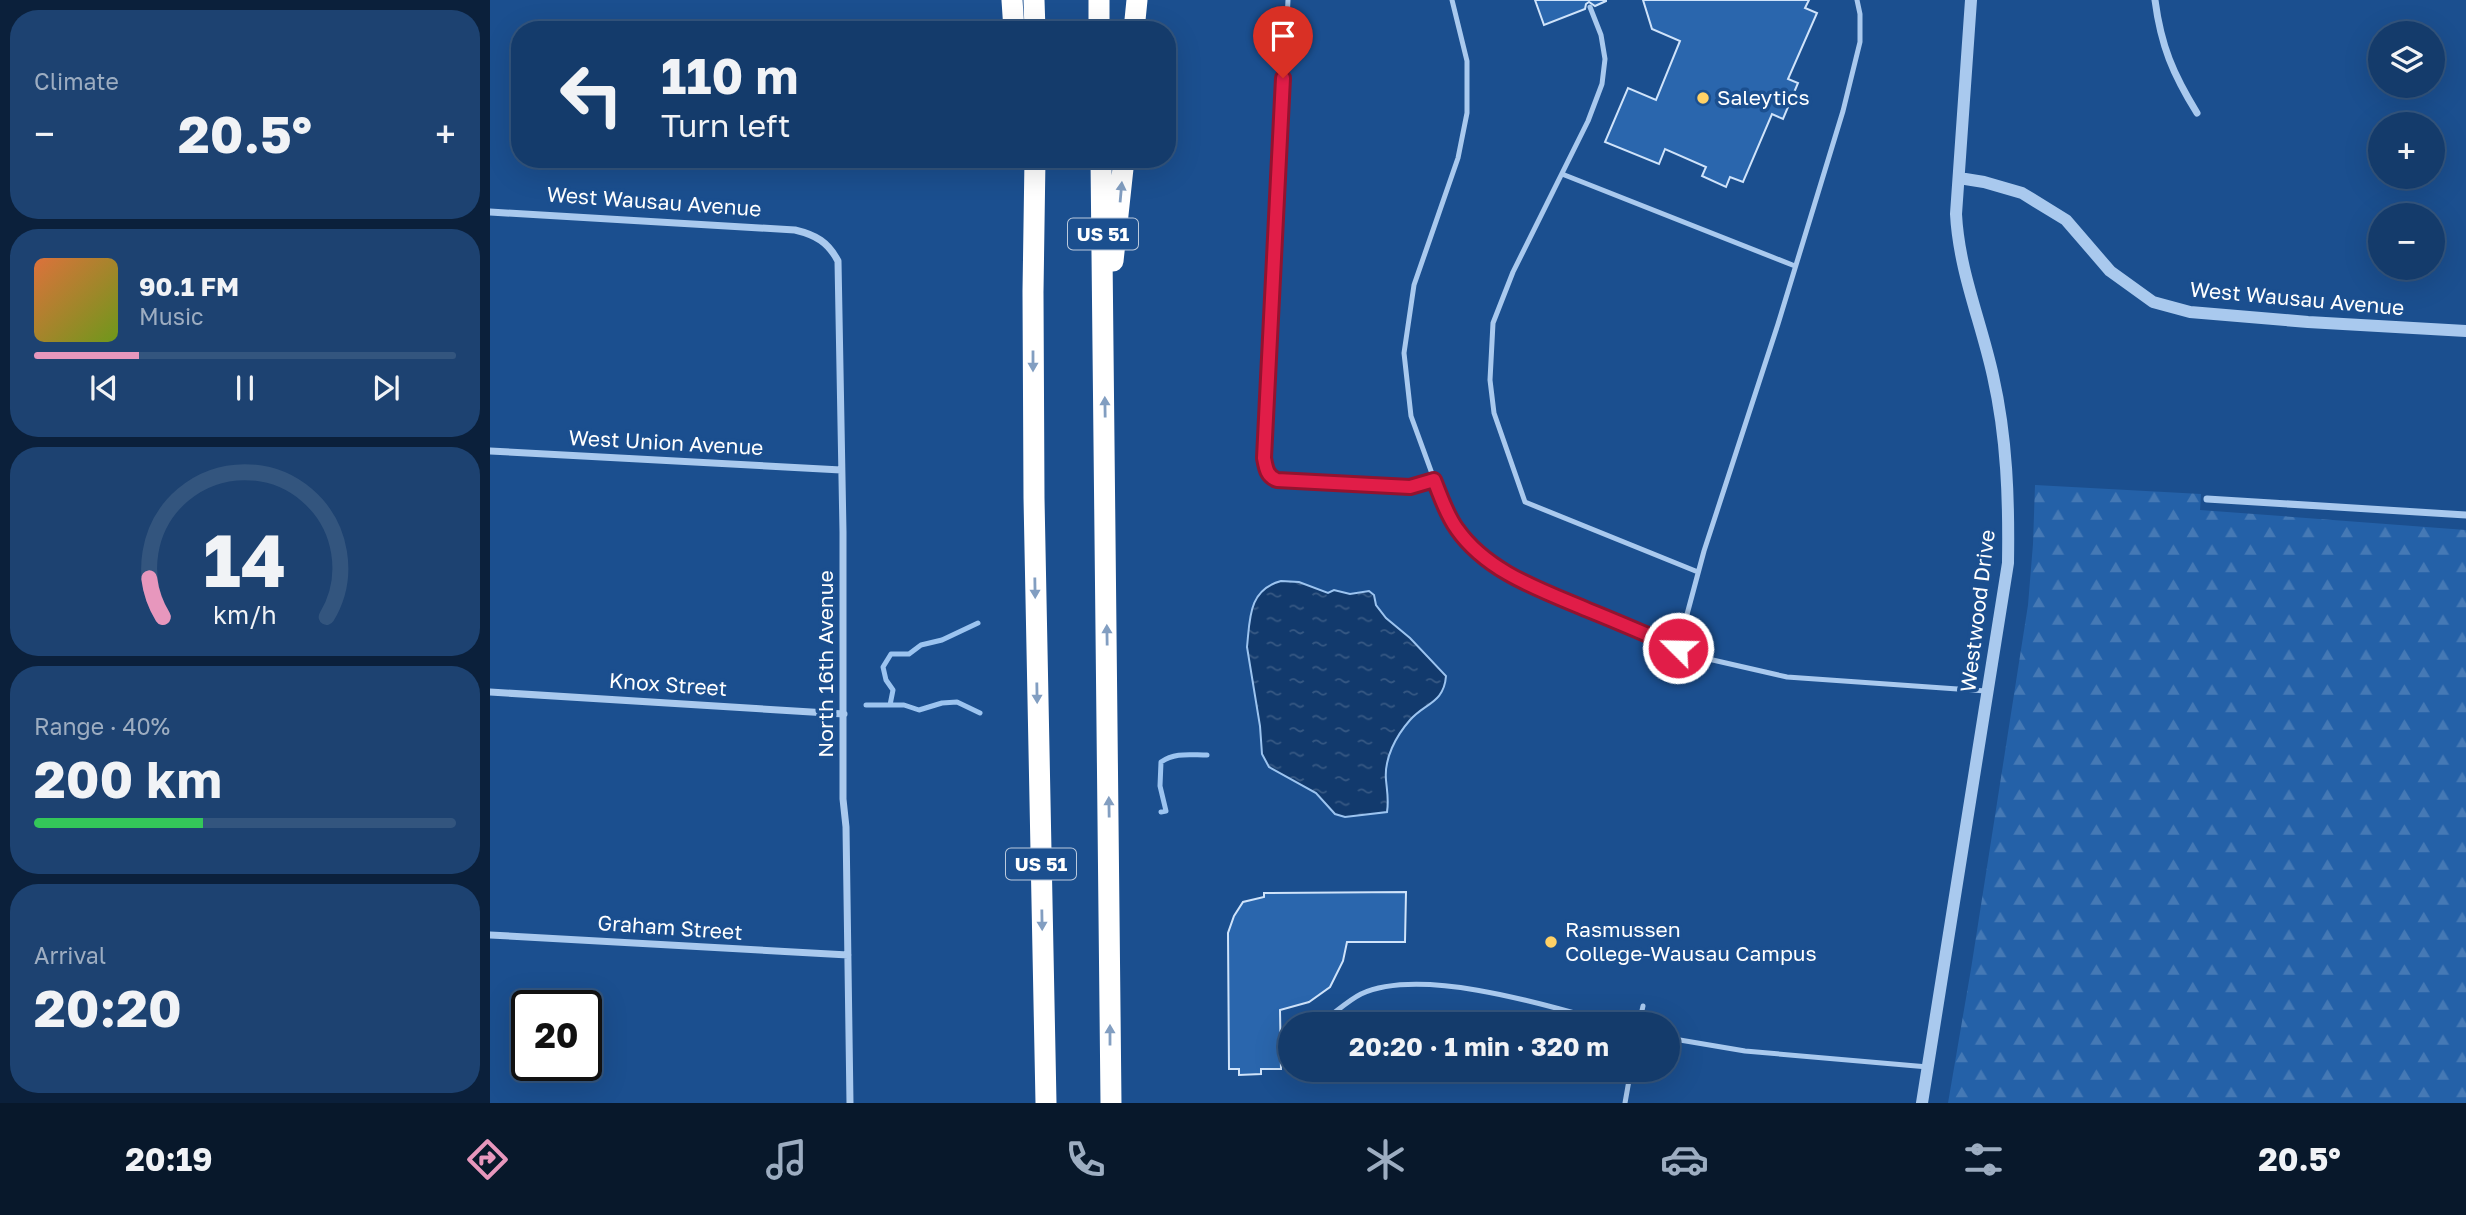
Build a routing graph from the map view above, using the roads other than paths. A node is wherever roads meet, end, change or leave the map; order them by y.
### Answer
1 (1012, 0) edge
2 (1034, 0) edge
3 (1099, 0) edge
4 (1137, 0) edge
5 (1287, 0) edge
6 (1452, 0) edge
7 (1857, 0) edge
8 (1970, 0) edge
9 (2155, 0) edge
10 (1590, 7) dead end
11 (1013, 21) edge
12 (1035, 21) edge
13 (1099, 21) edge
14 (1135, 21) edge
15 (2197, 113) dead end
16 (1021, 168) edge
17 (1035, 168) edge
18 (1101, 168) edge
19 (1123, 168) edge
20 (1562, 174) junction
21 (1959, 178) junction
22 (490, 212) edge
23 (814, 235) joint
24 (1795, 266) junction
25 (1033, 292) junction
26 (1104, 308) junction
27 (2466, 331) edge
28 (490, 451) edge
29 (841, 470) junction
30 (1434, 480) junction
31 (2207, 499) dead end
32 (2466, 515) edge
33 (1698, 572) junction
34 (1678, 648) junction
35 (1988, 691) junction
36 (490, 692) edge
37 (844, 714) junction
38 (490, 935) edge
39 (848, 955) junction
40 (1643, 1006) dead end
41 (1335, 1012) edge
42 (1570, 1012) edge
43 (1642, 1012) edge
44 (1680, 1040) edge
45 (1928, 1067) junction
46 (1629, 1082) edge
47 (850, 1103) edge
48 (1046, 1103) edge
49 (1111, 1103) edge
50 (1625, 1103) edge
51 (1922, 1103) edge

1 - 11 highway
2 - 12 highway
3 - 13 highway
4 - 14 highway
5 - 30 lane
6 - 30 lane
7 - 24 lane
8 - 21 street, Westwood Drive
9 - 15 street
10 - 20 lane
16 - 25 highway
17 - 25 highway, US 51
18 - 26 highway, US 51
26 -> 19 highway
20 - 24 lane
20 - 33 lane
21 - 27 street, West Wausau Avenue
21 - 35 street, Westwood Drive
22 - 23 street, West Wausau Avenue
23 - 29 street, North 16th Avenue
24 - 33 lane
25 -> 48 highway, US 51
49 -> 26 highway, US 51
28 - 29 street, West Union Avenue
29 - 37 street, North 16th Avenue
30 - 34 lane
31 - 32 street
33 - 34 lane
34 - 35 lane
35 - 45 street, Westwood Drive
36 - 37 street, Knox Street
37 - 39 street, North 16th Avenue
38 - 39 street, Graham Street
39 - 47 street, North 16th Avenue
40 - 43 lane
41 - 42 lane
44 - 45 lane
45 - 51 street, Westwood Drive
46 - 50 lane

